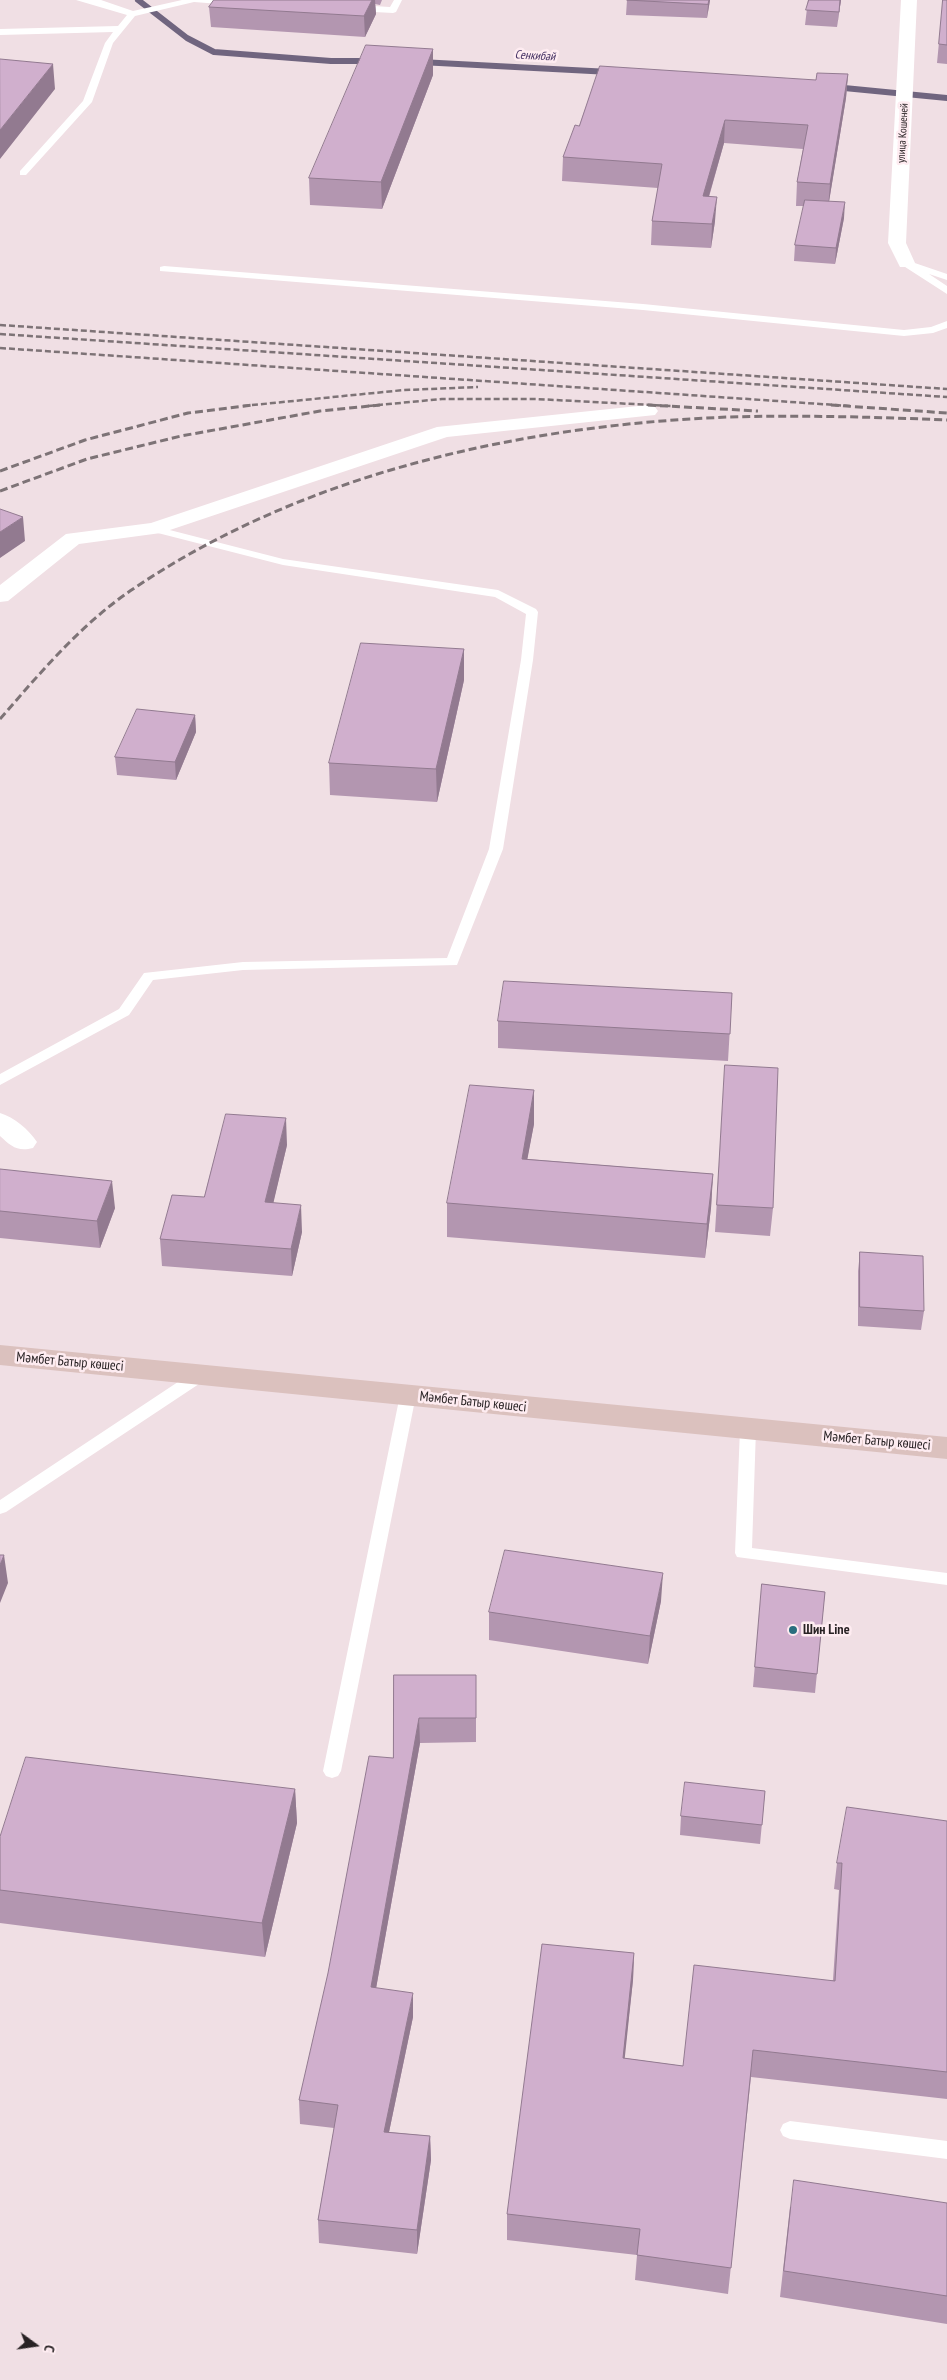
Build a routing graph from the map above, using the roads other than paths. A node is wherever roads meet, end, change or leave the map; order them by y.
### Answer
1 (80, 0) edge
2 (194, 0) edge
3 (398, 0) edge
4 (909, 0) edge
5 (244, 2) edge
6 (343, 8) edge
7 (132, 14) junction
8 (120, 29) junction
9 (0, 32) edge
10 (23, 173) dead end
11 (906, 263) junction
12 (164, 269) dead end
13 (947, 277) edge
14 (947, 290) edge
15 (947, 324) edge
16 (648, 411) dead end
17 (154, 529) junction
18 (0, 596) edge
19 (0, 1080) edge
20 (0, 1122) edge
21 (23, 1142) dead end
22 (0, 1355) edge
23 (202, 1374) junction
24 (408, 1395) junction
25 (748, 1430) junction
26 (947, 1448) edge
27 (0, 1508) edge
28 (947, 1579) edge
29 (332, 1771) dead end
30 (790, 2130) dead end
31 (947, 2150) edge

1 - 7 lane
2 - 5 lane
2 - 7 lane
3 - 6 lane
4 - 11 street, улица Кошеней
7 - 8 lane
8 - 9 lane
8 - 10 lane
11 - 13 lane
11 - 14 lane
12 - 15 lane
16 - 17 street
17 - 18 street
17 - 19 lane
20 - 21 street
22 - 23 main road, Мәмбет Батыр көшесі
23 - 24 main road, Мәмбет Батыр көшесі
23 - 27 lane
24 - 25 main road, Мәмбет Батыр көшесі
24 - 29 lane
25 - 26 main road, Мәмбет Батыр көшесі
25 - 28 lane
30 - 31 lane

